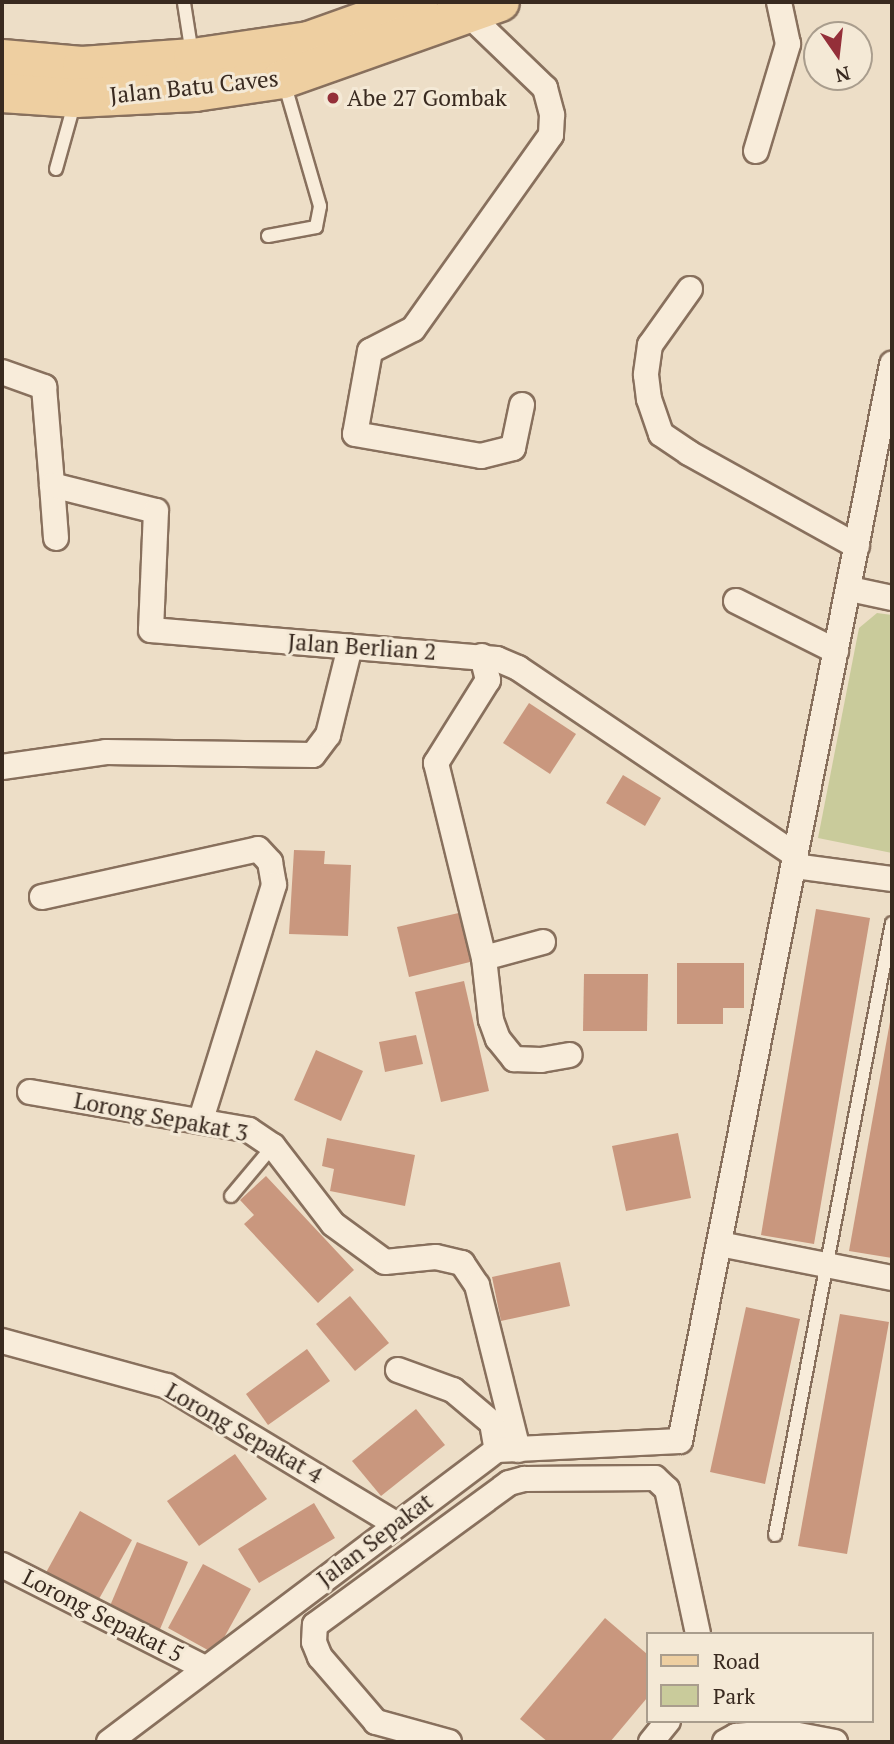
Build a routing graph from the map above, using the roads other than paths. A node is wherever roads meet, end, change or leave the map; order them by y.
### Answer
1 (418, 2) edge
2 (779, 2) edge
3 (184, 3) edge
4 (484, 8) edge
5 (193, 58) junction
6 (2, 59) edge
7 (283, 79) junction
8 (2, 93) edge
9 (76, 97) junction
10 (756, 151) dead end
11 (56, 169) dead end
12 (268, 236) dead end
13 (690, 289) dead end
14 (892, 364) edge
15 (2, 372) edge
16 (522, 405) dead end
17 (52, 485) junction
18 (56, 538) dead end
19 (857, 546) junction
20 (850, 589) junction
21 (892, 598) edge
22 (736, 601) dead end
23 (350, 647) junction
24 (836, 651) junction
25 (482, 656) junction
26 (2, 767) edge
27 (794, 861) junction
28 (892, 879) edge
29 (42, 897) dead end
30 (892, 923) edge
31 (543, 942) dead end
32 (484, 958) junction
33 (570, 1055) dead end
34 (30, 1092) dead end
35 (201, 1120) junction
36 (273, 1146) junction
37 (231, 1196) dead end
38 (720, 1244) junction
39 (824, 1266) junction
40 (892, 1278) edge
41 (2, 1341) edge
42 (398, 1370) dead end
43 (507, 1450) junction
44 (396, 1524) junction
45 (775, 1535) dead end
46 (2, 1565) edge
47 (698, 1632) edge
48 (205, 1668) junction
49 (666, 1723) edge
50 (109, 1742) edge
51 (449, 1742) edge
52 (651, 1742) edge
53 (725, 1742) edge
54 (835, 1742) edge

1 - 5 main road, Jalan Batu Caves
2 - 10 street
3 - 5 lane
4 - 7 main road, Jalan Batu Caves
4 - 16 street
5 - 6 main road, Jalan Batu Caves
7 - 9 main road, Jalan Batu Caves
7 - 12 lane
8 - 9 main road, Jalan Batu Caves
9 - 11 lane
13 - 19 street
14 - 19 street
15 - 17 street
17 - 18 street
17 - 23 street, Jalan Berlian 2
19 - 20 street
20 - 21 street
20 - 24 street
22 - 24 street
23 - 25 street, Jalan Berlian 2
23 - 26 street
24 - 27 street
25 - 27 street, Jalan Berlian 2
25 - 32 street
27 - 28 street
27 - 38 street
29 - 35 street
30 - 39 lane
31 - 32 street
32 - 33 street
34 - 35 street, Lorong Sepakat 3
35 - 36 street, Lorong Sepakat 3
36 - 37 lane
36 - 43 street, Lorong Sepakat 3
38 - 39 street
38 - 43 street
39 - 40 street
39 - 45 lane
41 - 44 street, Lorong Sepakat 4
42 - 43 street
43 - 44 street, Jalan Sepakat
44 - 48 street, Jalan Sepakat
46 - 48 street, Lorong Sepakat 5
47 - 51 street
48 - 50 street, Jalan Sepakat
49 - 52 street
53 - 54 street

